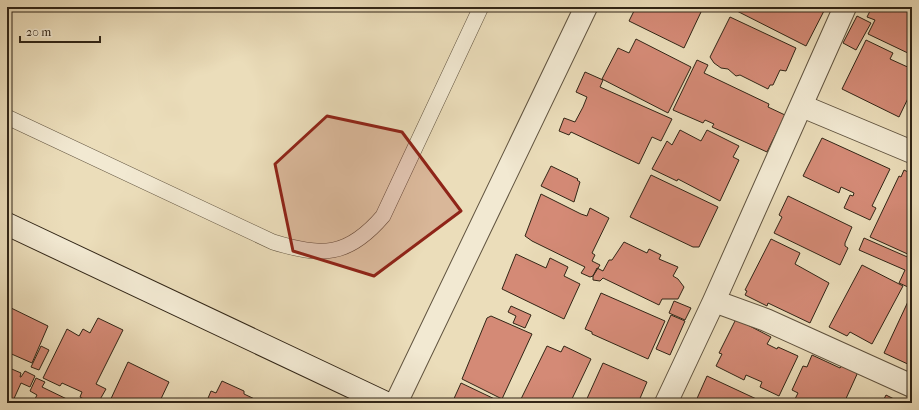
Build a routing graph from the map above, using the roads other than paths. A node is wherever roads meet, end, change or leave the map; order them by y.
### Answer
1 (481, 7) edge
2 (586, 7) edge
3 (845, 7) edge
4 (802, 106) junction
5 (7, 117) edge
6 (912, 152) edge
7 (7, 224) edge
8 (714, 301) junction
9 (912, 386) edge
10 (386, 403) edge
11 (396, 403) edge
12 (666, 403) edge

1 - 5 lane
2 - 11 street
3 - 4 street
4 - 6 street
4 - 8 street
7 - 10 street
8 - 9 street
8 - 12 street

